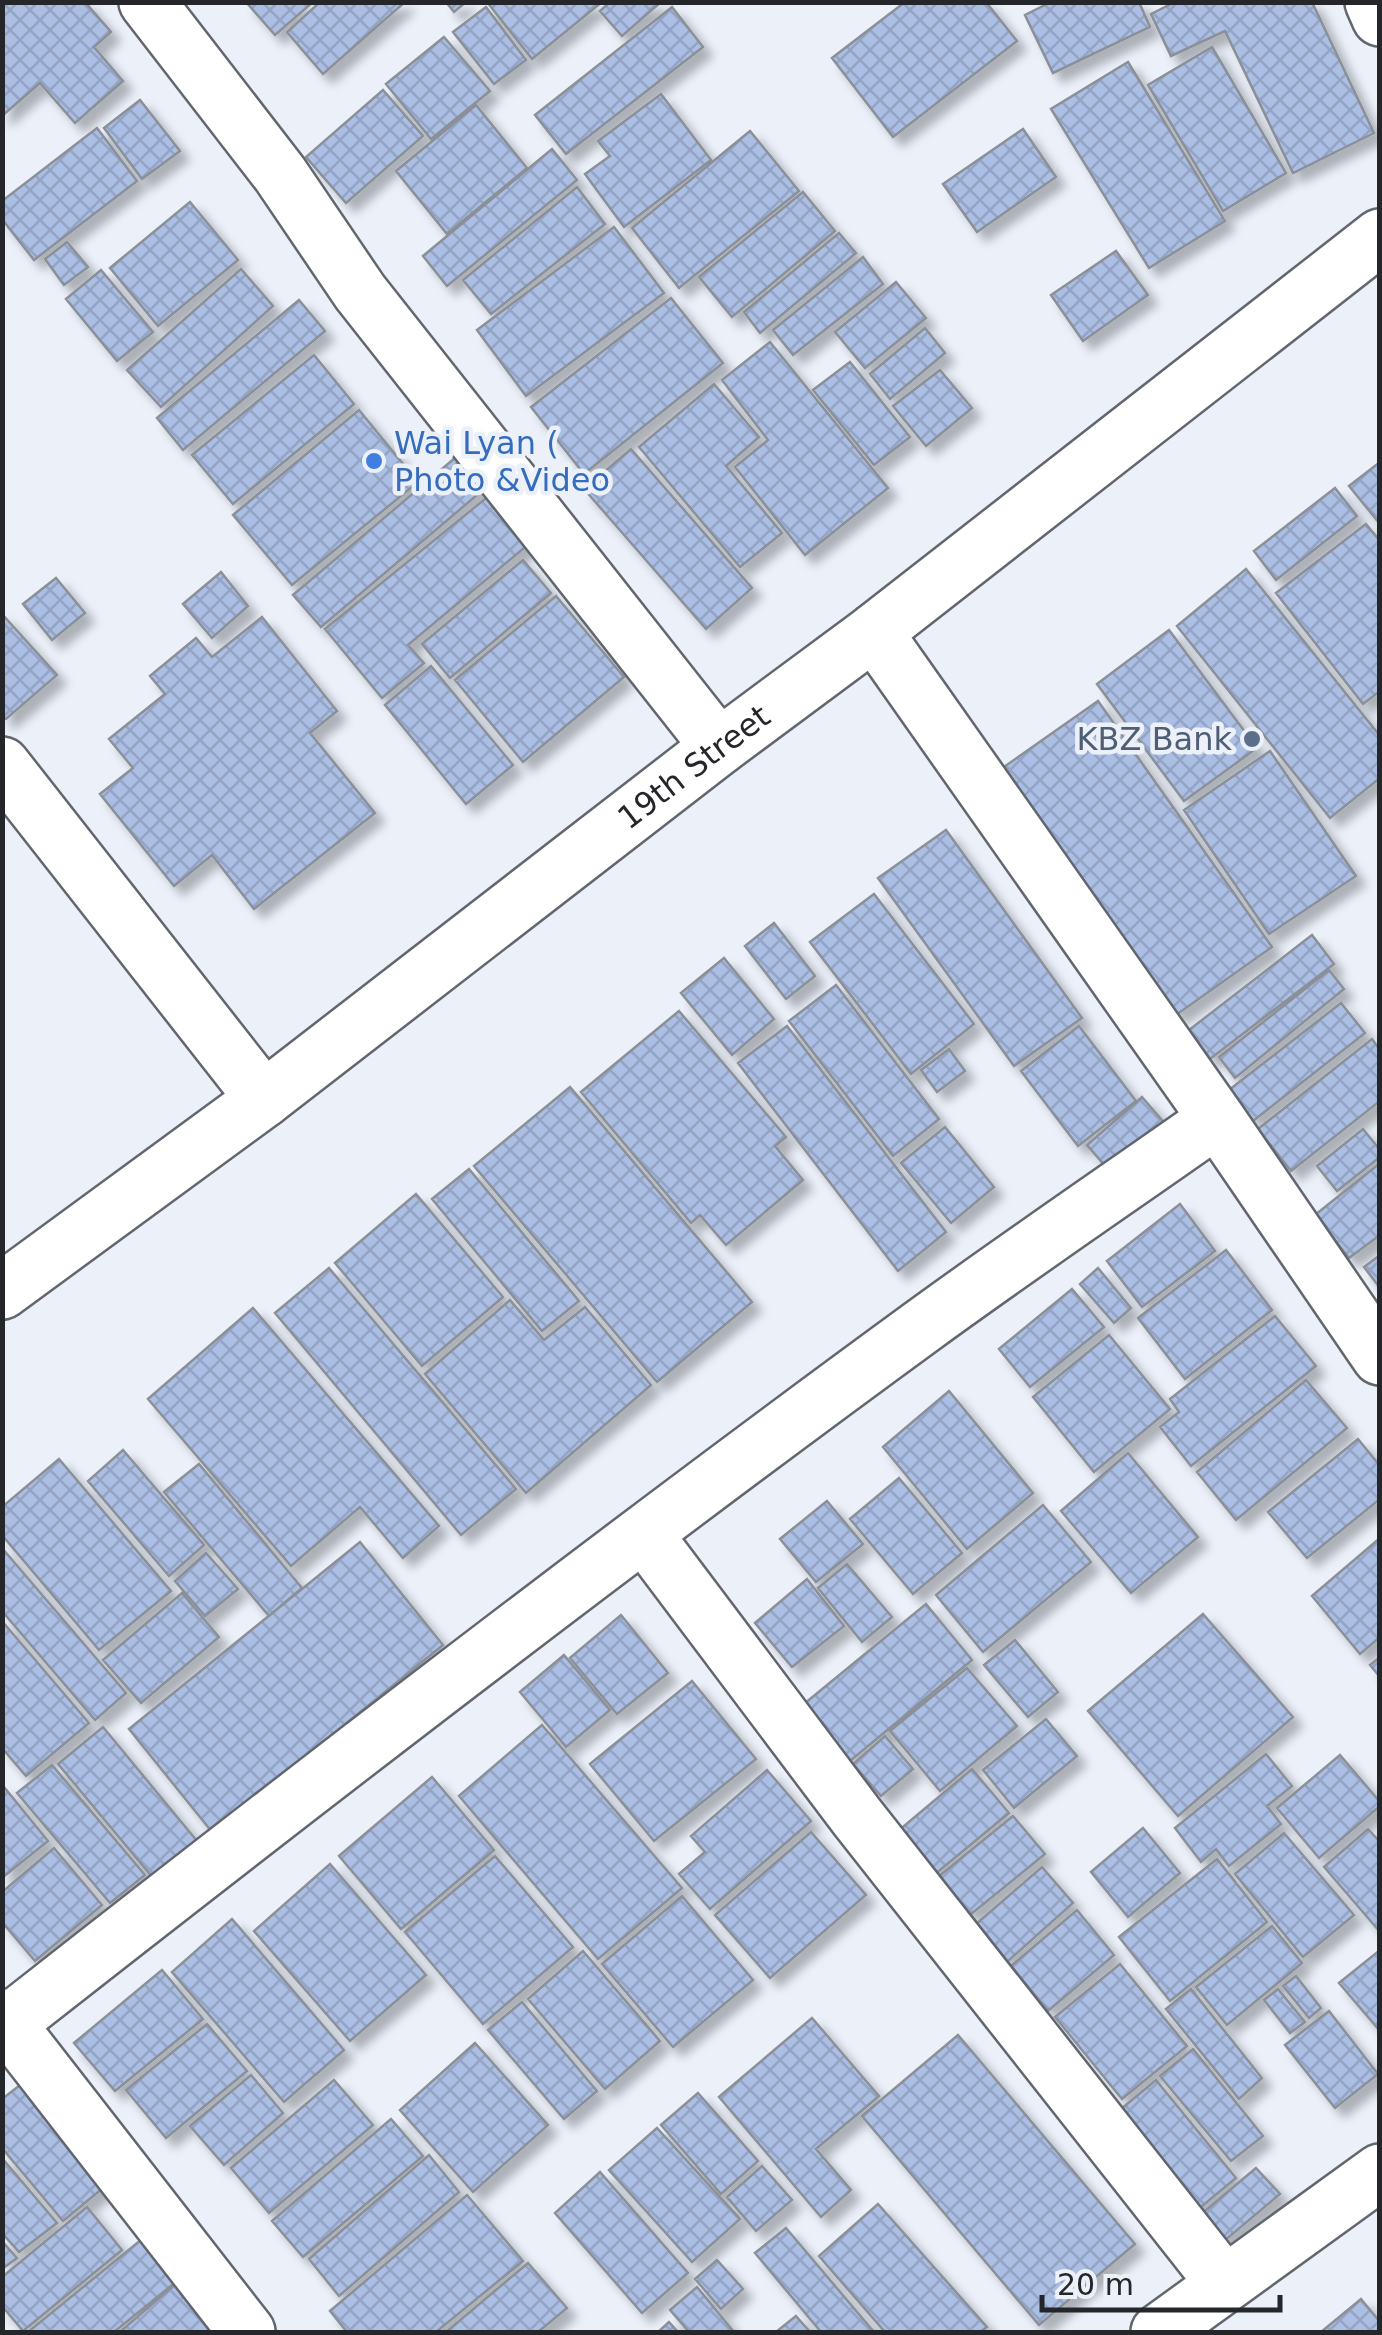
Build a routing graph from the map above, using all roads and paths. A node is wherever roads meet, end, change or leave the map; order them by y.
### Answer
1 (147, 2) edge
2 (1373, 2) edge
3 (1380, 18) edge
4 (1380, 237) edge
5 (874, 632) junction
6 (719, 747) junction
7 (2, 764) edge
8 (264, 1099) junction
9 (1217, 1119) junction
10 (2, 1292) edge
11 (1380, 1357) edge
12 (644, 1534) junction
13 (4, 2023) edge
14 (1380, 2172) edge
15 (1225, 2284) junction
16 (246, 2332) edge
17 (1158, 2332) edge

1 - 6 street
2 - 3 street
4 - 5 street, 19th Street
5 - 6 street, 19th Street
5 - 9 street
6 - 8 street, 19th Street
7 - 8 street
8 - 10 street, 19th Street
9 - 11 street
9 - 12 street
12 - 13 street
12 - 15 street
13 - 16 street
14 - 15 street
15 - 17 street

